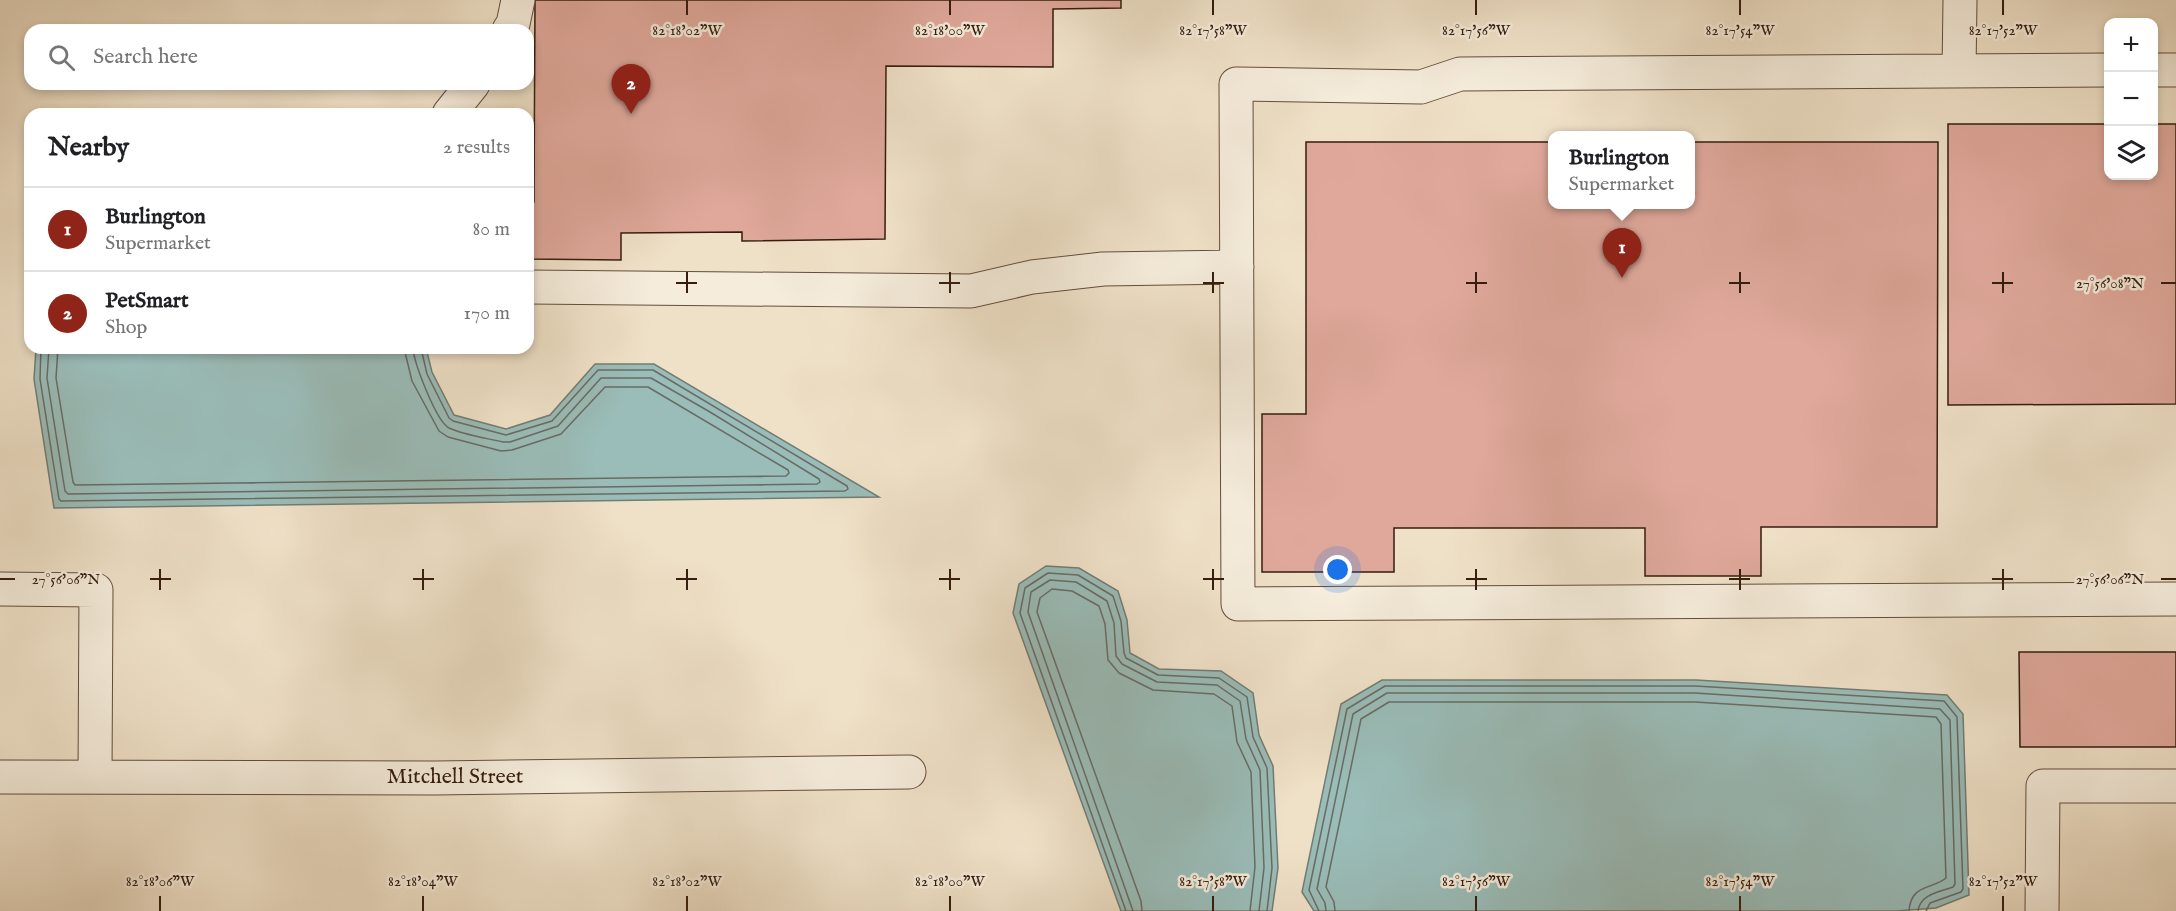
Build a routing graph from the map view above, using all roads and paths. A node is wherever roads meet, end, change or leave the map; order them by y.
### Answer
1 (518, 0) edge
2 (1960, 0) edge
3 (511, 24) edge
4 (2104, 70) edge
5 (2158, 70) edge
6 (2176, 70) edge
7 (1959, 71) junction
8 (468, 90) edge
9 (454, 108) edge
10 (1237, 267) junction
11 (534, 287) edge
12 (0, 589) edge
13 (2176, 599) edge
14 (909, 772) dead end
15 (0, 777) edge
16 (95, 777) junction
17 (2176, 786) edge
18 (2042, 911) edge

1 - 3 street
2 - 7 street
4 - 7 street
5 - 6 street
7 - 10 street
8 - 9 street
10 - 11 street
10 - 13 street
12 - 16 street
14 - 16 street, Mitchell Street
15 - 16 street, Mitchell Street
17 - 18 street

